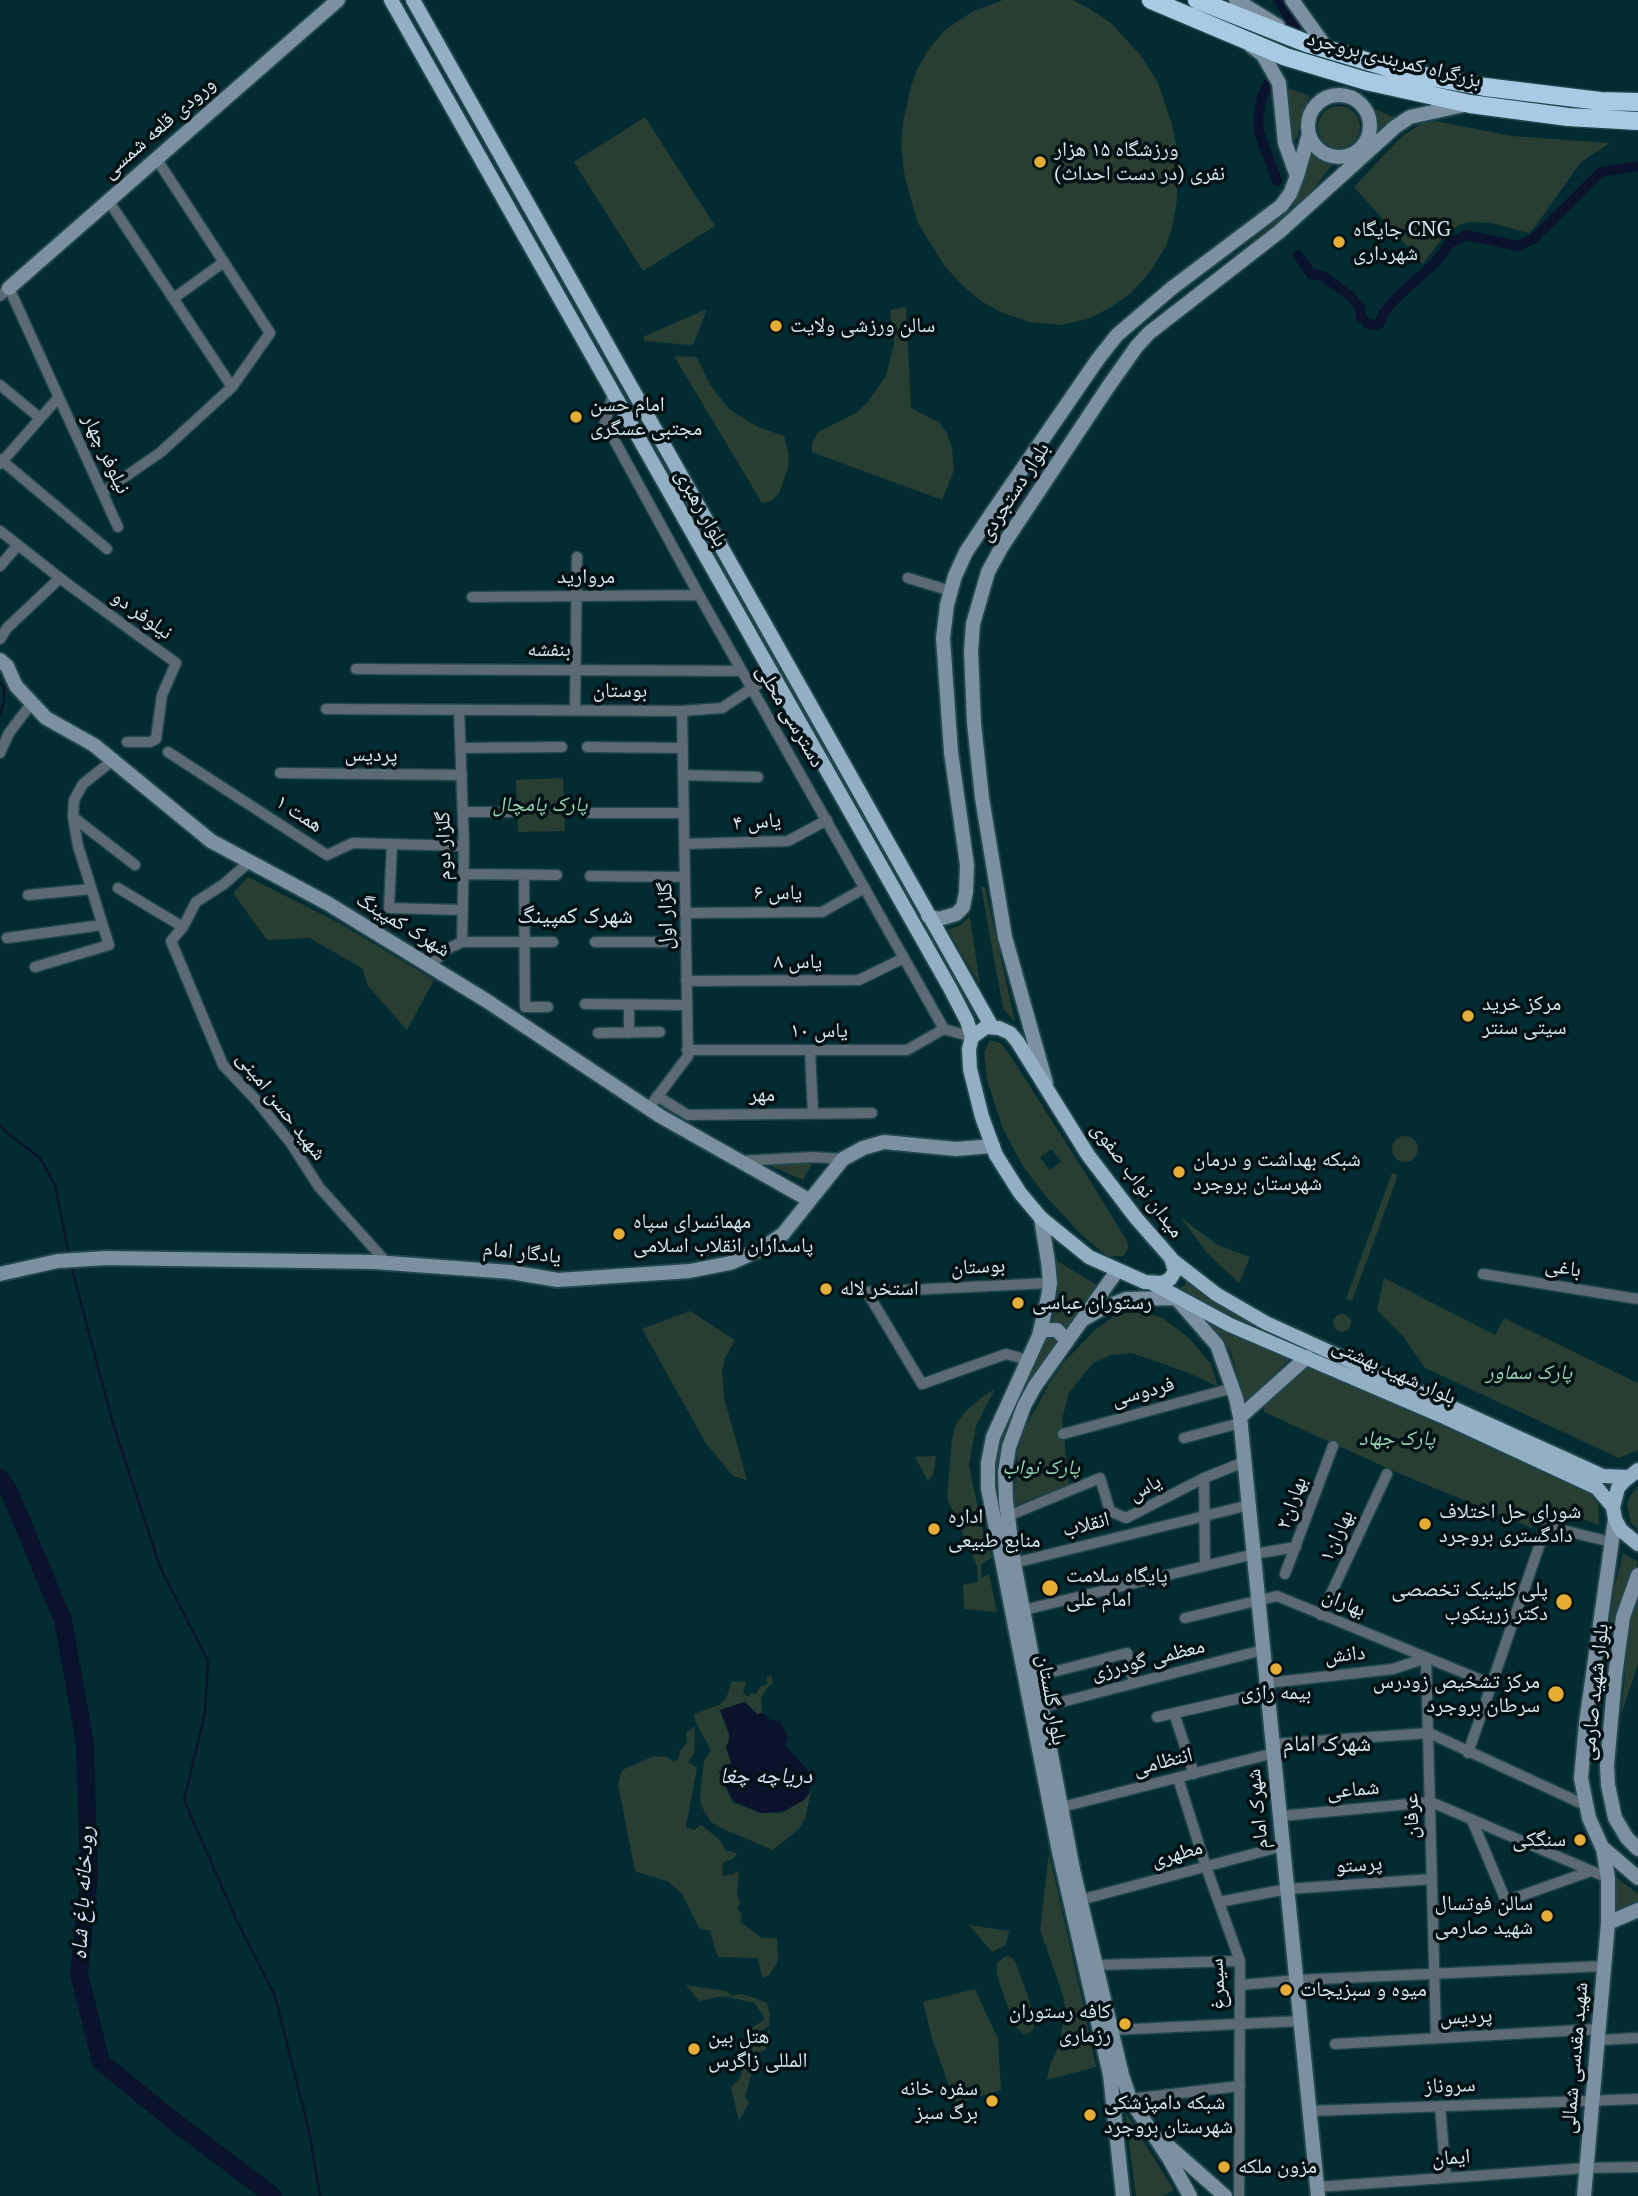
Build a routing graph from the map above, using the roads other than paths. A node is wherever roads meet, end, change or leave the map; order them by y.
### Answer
1 (338, 0) edge
2 (391, 0) edge
3 (413, 0) edge
4 (1151, 0) edge
5 (1197, 0) edge
6 (1236, 0) edge
7 (1292, 0) edge
8 (1241, 39) junction
9 (1306, 43) junction
10 (1328, 50) junction
11 (1638, 102) edge
12 (1470, 104) junction
13 (1638, 121) edge
14 (1309, 134) junction
15 (1350, 155) junction
16 (156, 158) junction
17 (1297, 176) junction
18 (1341, 176) junction
19 (108, 200) junction
20 (223, 261) junction
21 (4, 292) edge
22 (174, 298) junction
23 (0, 384) edge
24 (232, 387) junction
25 (612, 393) junction
26 (58, 398) junction
27 (40, 418) junction
28 (1, 462) edge
29 (103, 492) junction
30 (118, 527) dead end
31 (0, 531) edge
32 (18, 545) junction
33 (107, 549) dead end
34 (577, 557) dead end
35 (0, 566) edge
36 (61, 578) junction
37 (908, 578) dead end
38 (951, 591) junction
39 (577, 596) junction
40 (699, 596) junction
41 (472, 597) dead end
42 (0, 639) edge
43 (0, 660) edge
44 (356, 668) dead end
45 (576, 670) junction
46 (742, 671) junction
47 (772, 675) junction
48 (753, 687) junction
49 (31, 704) junction
50 (326, 709) dead end
51 (459, 710) junction
52 (575, 710) junction
53 (682, 710) junction
54 (127, 742) dead end
55 (562, 747) dead end
56 (587, 747) dead end
57 (461, 748) junction
58 (683, 748) junction
59 (168, 752) dead end
60 (0, 753) edge
61 (113, 761) junction
62 (280, 773) dead end
63 (462, 775) junction
64 (683, 775) junction
65 (758, 777) dead end
66 (463, 812) junction
67 (517, 813) dead end
68 (589, 813) dead end
69 (684, 813) junction
70 (73, 817) junction
71 (827, 820) junction
72 (392, 844) junction
73 (684, 844) junction
74 (464, 846) junction
75 (249, 862) junction
76 (135, 865) dead end
77 (464, 874) junction
78 (524, 875) junction
79 (557, 875) dead end
80 (590, 876) dead end
81 (685, 877) junction
82 (118, 888) dead end
83 (865, 888) junction
84 (91, 889) junction
85 (28, 895) dead end
86 (463, 910) junction
87 (685, 913) junction
88 (928, 916) junction
89 (102, 925) junction
90 (183, 927) junction
91 (7, 938) dead end
92 (462, 942) junction
93 (523, 942) junction
94 (553, 942) dead end
95 (595, 942) dead end
96 (686, 942) junction
97 (904, 958) junction
98 (430, 966) junction
99 (35, 967) dead end
100 (686, 981) junction
101 (585, 1004) dead end
102 (629, 1004) junction
103 (687, 1005) junction
104 (548, 1007) dead end
105 (992, 1027) junction
106 (944, 1028) junction
107 (660, 1032) dead end
108 (629, 1033) junction
109 (598, 1034) dead end
110 (972, 1037) junction
111 (687, 1050) junction
112 (810, 1050) junction
113 (1047, 1088) junction
114 (657, 1096) junction
115 (648, 1109) junction
116 (872, 1113) dead end
117 (813, 1114) junction
118 (993, 1146) junction
119 (843, 1159) junction
120 (740, 1161) junction
121 (809, 1200) junction
122 (1041, 1218) junction
123 (1171, 1258) junction
124 (387, 1263) junction
125 (1117, 1271) junction
126 (0, 1274) edge
127 (1483, 1274) dead end
128 (1050, 1283) junction
129 (1152, 1283) junction
130 (1176, 1298) junction
131 (1638, 1299) edge
132 (1082, 1320) junction
133 (1040, 1333) junction
134 (1067, 1341) junction
135 (1307, 1357) junction
136 (1028, 1360) junction
137 (1233, 1388) junction
138 (1240, 1420) junction
139 (1063, 1434) dead end
140 (1184, 1438) dead end
141 (1334, 1446) dead end
142 (989, 1454) junction
143 (1007, 1456) junction
144 (1244, 1462) junction
145 (1634, 1472) edge
146 (1387, 1474) dead end
147 (1204, 1478) junction
148 (1249, 1504) junction
149 (1614, 1513) junction
150 (1008, 1516) junction
151 (1204, 1516) junction
152 (1611, 1542) junction
153 (1638, 1544) edge
154 (1296, 1547) junction
155 (1254, 1554) junction
156 (1014, 1563) junction
157 (1205, 1566) junction
158 (1285, 1574) dead end
159 (1638, 1575) edge
160 (1258, 1601) junction
161 (1024, 1610) junction
162 (1321, 1615) junction
163 (1185, 1618) dead end
164 (1263, 1650) junction
165 (1426, 1658) junction
166 (1037, 1676) junction
167 (1134, 1684) junction
168 (1491, 1684) junction
169 (1267, 1687) junction
170 (1042, 1707) junction
171 (1174, 1713) junction
172 (1157, 1717) dead end
173 (1429, 1733) junction
174 (1273, 1749) junction
175 (1468, 1753) junction
176 (1194, 1774) junction
177 (1178, 1778) junction
178 (1431, 1802) junction
179 (1585, 1805) junction
180 (1062, 1807) junction
181 (1280, 1816) junction
182 (1472, 1820) junction
183 (1283, 1846) junction
184 (1602, 1847) junction
185 (1638, 1849) edge
186 (1206, 1867) junction
187 (1591, 1871) junction
188 (1608, 1878) junction
189 (1638, 1878) edge
190 (1433, 1879) junction
191 (1287, 1889) junction
192 (1080, 1900) junction
193 (1219, 1902) junction
194 (1638, 1910) edge
195 (1608, 1923) junction
196 (1240, 1961) junction
197 (1096, 1965) junction
198 (1604, 1966) junction
199 (1435, 1974) junction
200 (1297, 1980) junction
201 (1240, 1985) junction
202 (1301, 2021) junction
203 (1240, 2024) junction
204 (1112, 2030) junction
205 (1598, 2034) junction
206 (1436, 2038) junction
207 (1638, 2038) edge
208 (1335, 2044) dead end
209 (1240, 2087) junction
210 (1130, 2099) junction
211 (1638, 2099) edge
212 (1592, 2100) junction
213 (1440, 2106) junction
214 (1310, 2111) junction
215 (1144, 2123) junction
216 (1638, 2167) edge
217 (1586, 2168) junction
218 (1446, 2178) junction
219 (1318, 2191) edge
220 (1123, 2196) edge
221 (1189, 2196) edge
222 (1225, 2196) edge
223 (1239, 2196) edge
224 (1584, 2196) edge

1 - 16 main road, ورودی قلعه شمسی
2 - 25 main road, بلوار رهبری
3 - 88 main road, بلوار رهبری
4 - 8 highway, بزرگراه کمربندی بروجرد
5 - 9 highway, بزرگراه کمربندی بروجرد
6 - 9 main road
7 - 10 main road
8 - 12 highway, بزرگراه کمربندی بروجرد
8 - 17 main road
9 - 10 highway, بزرگراه کمربندی بروجرد
10 - 11 highway, بزرگراه کمربندی بروجرد
12 - 13 highway, بزرگراه کمربندی بروجرد
12 - 18 main road, بلوار دستجردی
14 - 15 main road
14 - 15 main road
14 - 17 main road, بلوار دستجردی
15 - 18 main road
16 - 19 main road, ورودی قلعه شمسی
16 - 20 street
17 - 38 main road, بلوار دستجردی
18 - 113 main road, بلوار دستجردی
19 - 21 main road, ورودی قلعه شمسی
19 - 22 street
20 - 22 street
20 - 24 street
21 - 26 street, نیلوفر چهار
22 - 24 street
23 - 27 street
24 - 29 street
25 - 40 street, دسترسی محلی
25 - 47 main road, بلوار رهبری
26 - 27 street
26 - 29 street, نیلوفر چهار
27 - 28 street
28 - 33 street
29 - 30 street, نیلوفر چهار
31 - 32 street, نیلوفر دو
32 - 35 street
32 - 36 street, نیلوفر دو
34 - 39 street
36 - 42 street
36 - 54 street, نیلوفر دو
37 - 38 street
38 - 88 main road, بلوار دستجردی
39 - 40 street, مروارید
39 - 41 street, مروارید
39 - 45 street
40 - 46 street, دسترسی محلی
43 - 49 main road, شهرک کمپینگ
44 - 45 street, بنفشه
45 - 46 street, بنفشه
45 - 52 street
46 - 48 street, دسترسی محلی
47 - 48 street, بوستان
47 - 110 main road, بلوار رهبری
48 - 53 street, بوستان
48 - 71 street, دسترسی محلی
49 - 60 street
49 - 61 main road, شهرک کمپینگ
50 - 51 street, بوستان
51 - 52 street, بوستان
51 - 57 street, گلزار دوم
52 - 53 street, بوستان
53 - 58 street, گلزار اول
55 - 57 street
56 - 58 street
57 - 63 street, گلزار دوم
58 - 64 street, گلزار اول
59 - 72 street, همت ۱
61 - 70 street
61 - 75 main road, شهرک کمپینگ
62 - 63 street, پردیس
63 - 66 street, گلزار دوم
64 - 65 street
64 - 69 street, گلزار اول
66 - 67 street
66 - 74 street, گلزار دوم
68 - 69 street
69 - 73 street, گلزار اول
70 - 76 street
70 - 84 street
71 - 73 street, یاس ۴
71 - 83 street, دسترسی محلی
72 - 74 street, همت ۱
72 - 86 street
73 - 81 street, گلزار اول
74 - 77 street, گلزار دوم
75 - 90 street, شهید حسن امینی
75 - 98 main road, شهرک کمپینگ
77 - 78 street
77 - 86 street, گلزار دوم
78 - 79 street
78 - 93 street
80 - 81 street
81 - 87 street, گلزار اول
82 - 90 street
83 - 87 street, یاس ۶
83 - 97 street, دسترسی محلی
84 - 85 street
84 - 89 street
86 - 92 street, گلزار دوم
87 - 96 street, گلزار اول
88 - 105 main road, بلوار رهبری
89 - 91 street
89 - 99 street
90 - 124 street, شهید حسن امینی
92 - 93 street
92 - 98 street
93 - 94 street
93 - 104 street
95 - 96 street
96 - 100 street, گلزار اول
97 - 100 street, یاس ۸
97 - 106 street, دسترسی محلی
98 - 115 main road, شهرک کمپینگ
100 - 103 street, گلزار اول
101 - 102 street
102 - 103 street
102 - 108 street
103 - 111 street, گلزار اول
105 - 110 main road
105 - 113 main road, میدان نواب صفوی
106 - 110 street
106 - 112 street, یاس ۱۰
107 - 108 street
108 - 109 street
110 - 118 main road
111 - 112 street, یاس ۱۰
111 - 114 street
112 - 117 street
113 - 123 main road, میدان نواب صفوی
114 - 115 street
114 - 117 street, مهر
115 - 120 main road, شهرک کمپینگ
116 - 117 street, مهر
118 - 119 main road, یادگار امام
118 - 122 main road
119 - 120 street
119 - 121 main road, یادگار امام
120 - 121 main road, شهرک کمپینگ
121 - 124 main road, یادگار امام
122 - 125 main road
122 - 128 main road, بلوار گلستان
123 - 129 main road, میدان نواب صفوی
123 - 145 main road, بلوار شهید بهشتی
124 - 126 main road, یادگار امام
125 - 129 main road
125 - 132 main road, بلوار گلستان
127 - 131 street, باغی
128 - 133 main road, بلوار گلستان
128 - 136 street, بوستان
129 - 130 main road, بلوار شهید بهشتی
130 - 132 main road
130 - 135 main road, بلوار شهید بهشتی
130 - 137 main road, شهرک امام
132 - 134 main road, بلوار گلستان
133 - 134 main road
133 - 136 main road, بلوار گلستان
134 - 143 main road, بلوار گلستان
135 - 138 main road
135 - 149 main road, بلوار شهید بهشتی
136 - 142 main road, بلوار گلستان
137 - 138 main road, شهرک امام
137 - 139 street, فردوسی
138 - 140 street
138 - 144 main road, شهرک امام
141 - 154 street, بهاران۲
142 - 143 main road
142 - 220 main road, بلوار گلستان
143 - 150 main road, بلوار گلستان
144 - 147 street, یاس
144 - 148 main road, شهرک امام
145 - 149 main road
146 - 162 street, بهاران۱
147 - 150 street, یاس
147 - 151 street
148 - 151 street, انقلاب
148 - 155 main road, شهرک امام
149 - 152 main road, بلوار شهید صارمی
149 - 153 main road, بلوار شهید بهشتی
150 - 156 main road, بلوار گلستان
151 - 156 street, انقلاب
151 - 157 street
152 - 168 street
152 - 179 main road, بلوار شهید صارمی
154 - 155 street
154 - 158 street, بهاران۲
155 - 157 street
155 - 160 main road, شهرک امام
156 - 161 main road, بلوار گلستان
157 - 161 street
159 - 185 main road, بلوار شهید صارمی
160 - 162 street, بهاران
160 - 163 street, بهاران
160 - 164 main road, شهرک امام
161 - 166 main road, بلوار گلستان
162 - 165 street, بهاران
164 - 167 street, معظمی گودرزی
164 - 169 main road, شهرک امام
165 - 168 street, بهاران
165 - 169 street, دانش
165 - 173 street, عرفان
166 - 167 street
166 - 170 main road, بلوار گلستان
167 - 170 street, معظمی گودرزی
168 - 175 street
169 - 171 street, دانش
169 - 174 main road, شهرک امام
170 - 180 main road, بلوار گلستان
171 - 172 street, دانش
171 - 176 street
173 - 174 street, انتظامی
173 - 175 street
173 - 178 street, عرفان
174 - 176 street, انتظامی
174 - 181 main road, شهرک امام
175 - 179 street
176 - 177 street, انتظامی
177 - 180 street, انتظامی
177 - 186 street, سیمرغ
178 - 181 street, شماعی
178 - 182 street
178 - 190 street, عرفان
179 - 184 main road, بلوار شهید صارمی
180 - 192 main road, بلوار گلستان
181 - 183 main road, شهرک امام
182 - 187 street
182 - 187 street
183 - 186 street, مطهری
183 - 191 main road, شهرک امام
184 - 188 main road, شهید مقدسی شمالی
184 - 189 main road, بلوار شهید صارمی
186 - 192 street, مطهری
186 - 193 street, سیمرغ
187 - 188 street
188 - 195 main road, شهید مقدسی شمالی
190 - 191 street, پرستو
190 - 199 street, عرفان
191 - 193 street, پرستو
191 - 200 main road, شهرک امام
192 - 197 main road, بلوار گلستان
193 - 196 street, سیمرغ
194 - 195 main road
195 - 198 main road, شهید مقدسی شمالی
196 - 197 street
196 - 201 street, سیمرغ
197 - 204 main road, بلوار گلستان
198 - 199 street
198 - 205 main road, شهید مقدسی شمالی
199 - 200 street
199 - 206 street, عرفان
200 - 201 street
200 - 202 main road, شهرک امام
201 - 203 street, سیمرغ
202 - 203 street
202 - 214 main road, شهرک امام
203 - 204 street
203 - 209 street, سیمرغ
204 - 210 main road, بلوار گلستان
205 - 206 street, پردیس
205 - 207 street, پردیس
205 - 212 main road, شهید مقدسی شمالی
206 - 208 street, پردیس
209 - 210 street
209 - 223 street, سیمرغ
210 - 215 main road, بلوار گلستان
211 - 212 street, سروناز
212 - 213 street, سروناز
212 - 217 main road, شهید مقدسی شمالی
213 - 214 street, سروناز
213 - 218 street
214 - 219 main road, شهرک امام
215 - 221 main road, بلوار گلستان
215 - 222 main road
216 - 217 street, ایمان
217 - 218 street, ایمان
217 - 224 main road, شهید مقدسی شمالی
218 - 219 street, ایمان

